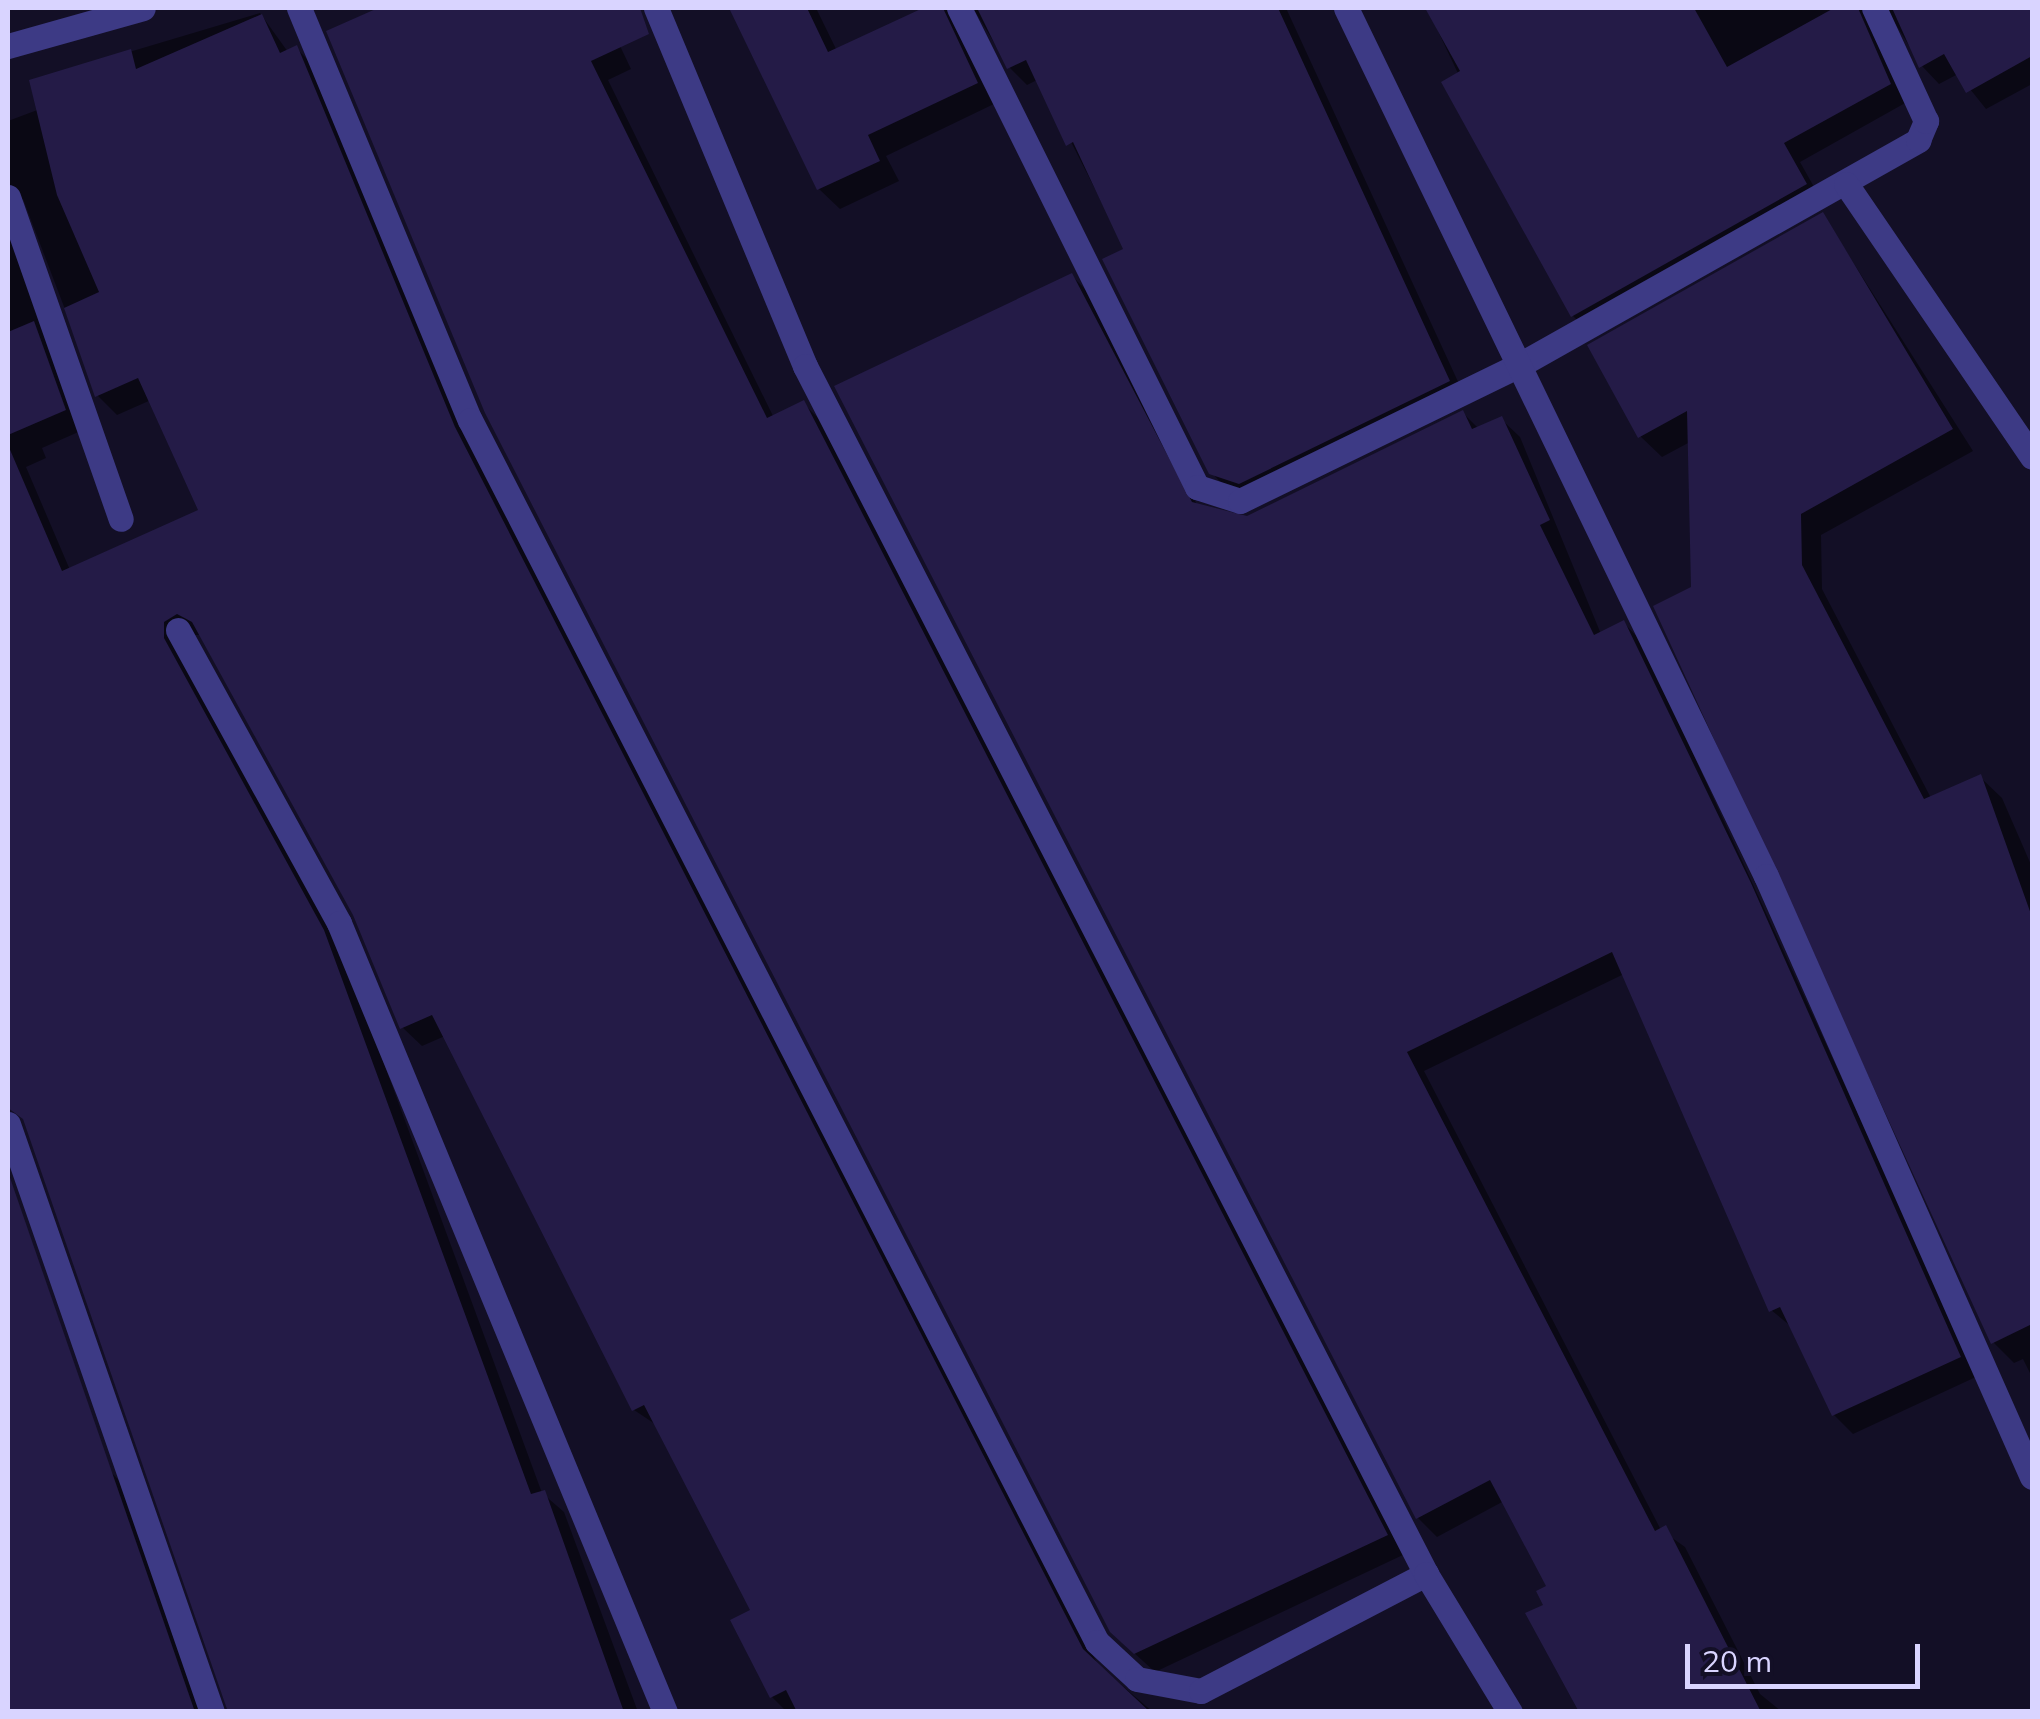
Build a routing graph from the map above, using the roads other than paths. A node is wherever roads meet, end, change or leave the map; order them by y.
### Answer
1 (129, 8) edge
2 (299, 8) edge
3 (656, 8) edge
4 (959, 8) edge
5 (1346, 8) edge
6 (1874, 8) edge
7 (8, 46) edge
8 (1846, 184) junction
9 (8, 197) edge
10 (1523, 363) junction
11 (2032, 457) edge
12 (121, 518) dead end
13 (178, 630) dead end
14 (8, 1124) edge
15 (2032, 1477) edge
16 (1426, 1574) junction
17 (212, 1712) edge
18 (665, 1712) edge
19 (1510, 1712) edge

1 - 7 street
2 - 16 street
3 - 16 street
4 - 10 street
5 - 10 street
6 - 8 street
8 - 10 street
8 - 11 street
9 - 12 street
10 - 15 street
13 - 18 street
14 - 17 street
16 - 19 street

